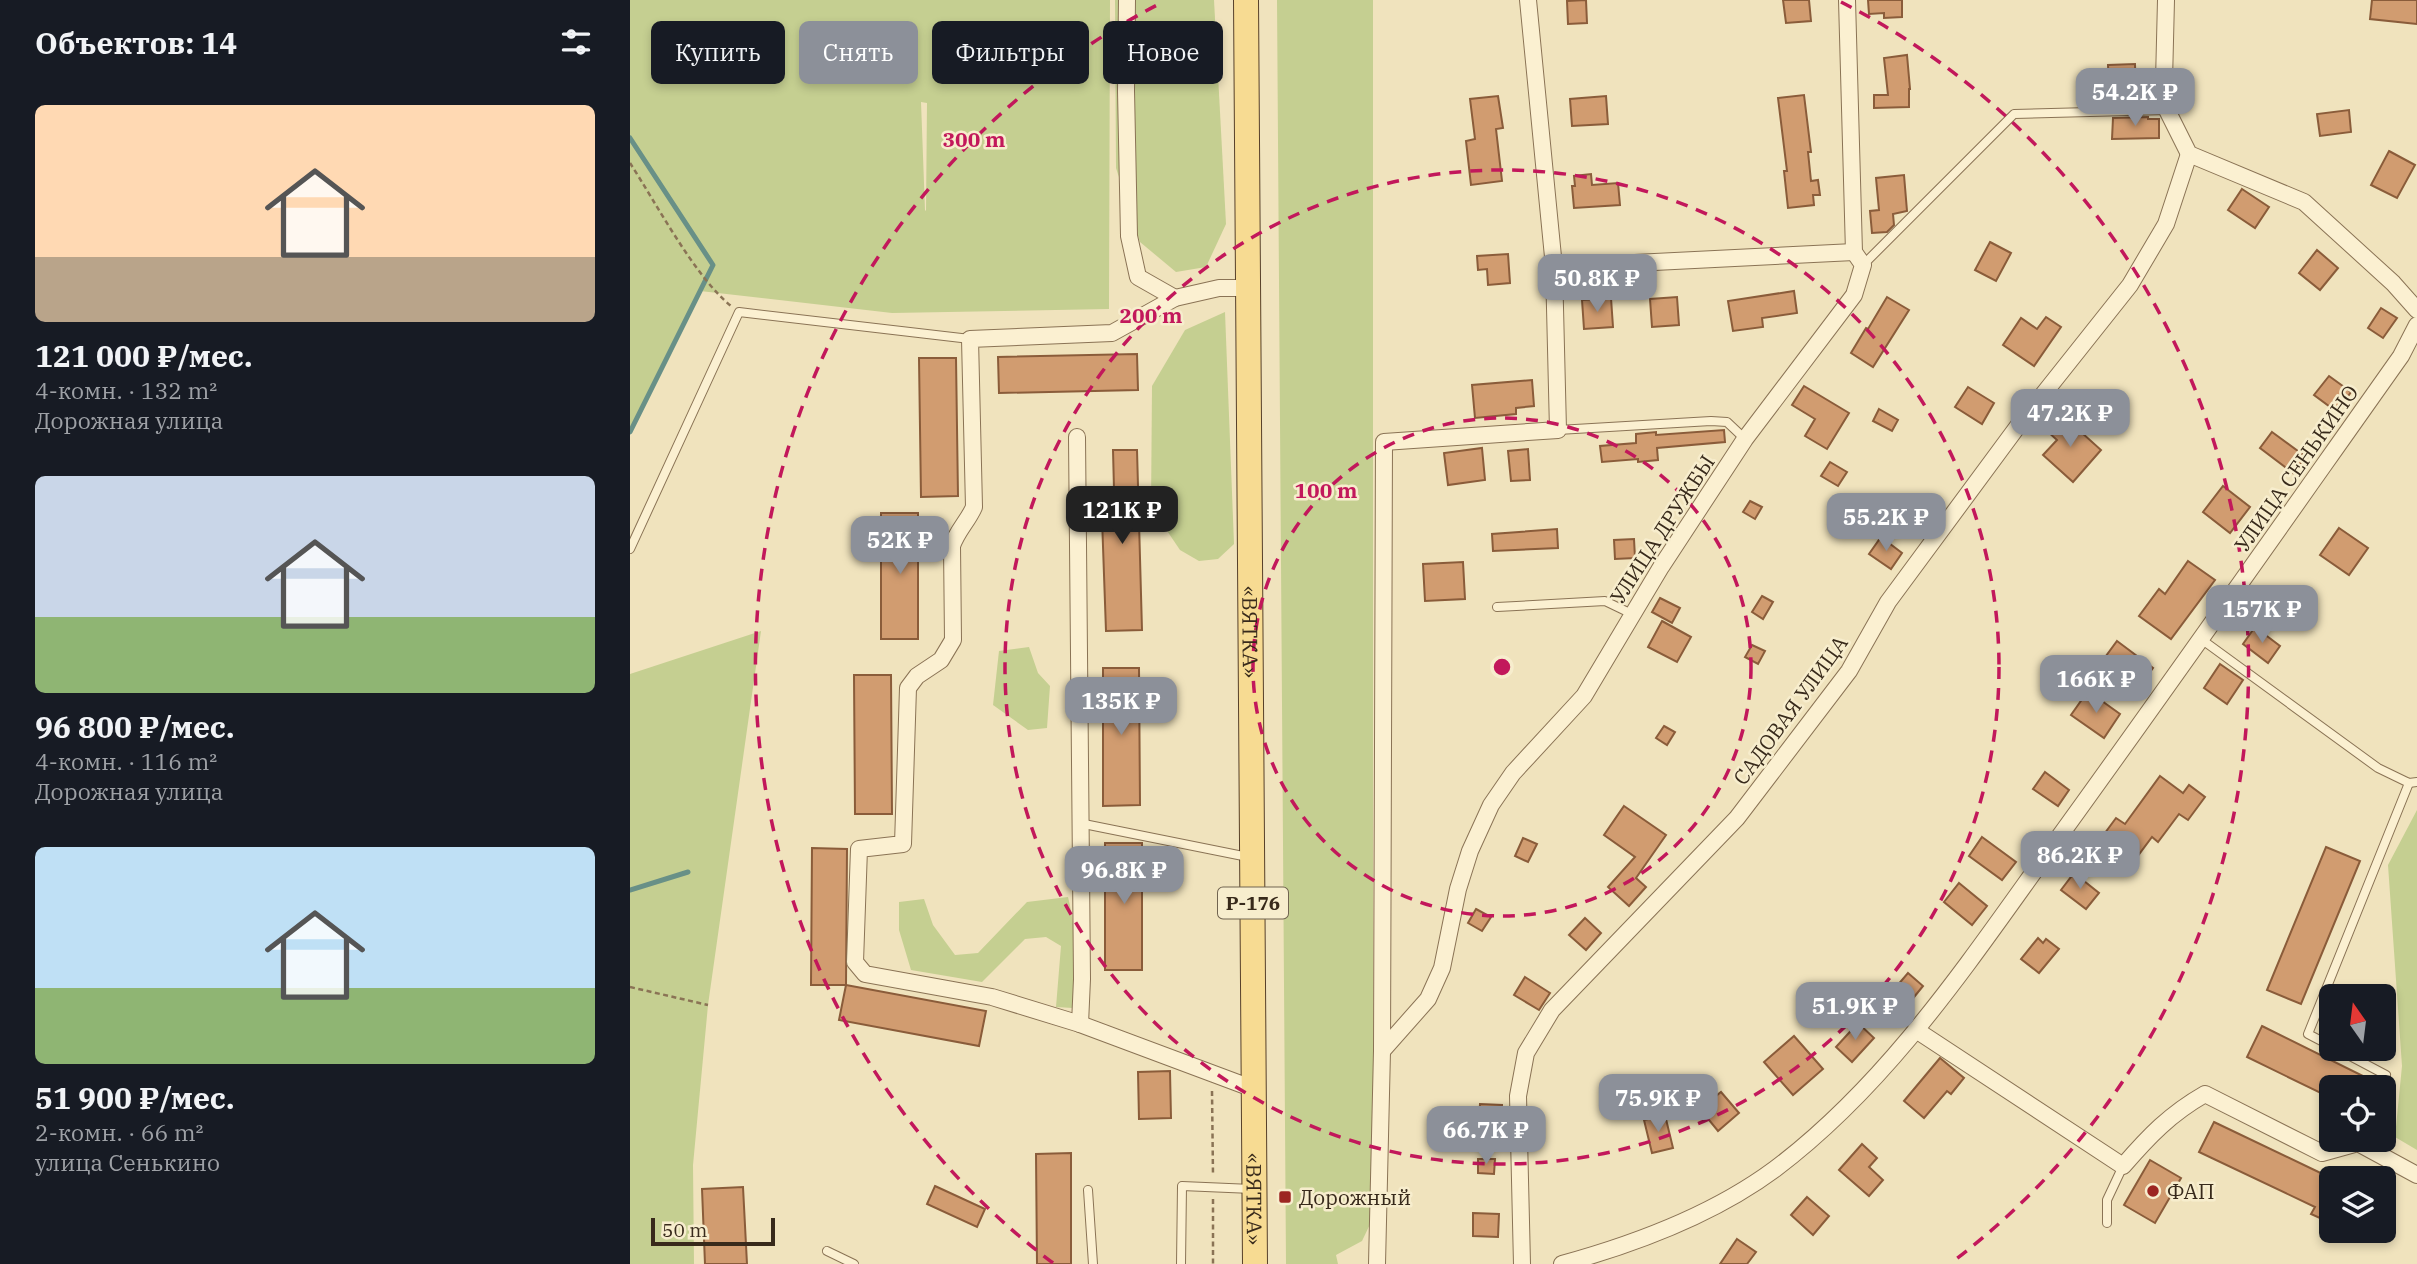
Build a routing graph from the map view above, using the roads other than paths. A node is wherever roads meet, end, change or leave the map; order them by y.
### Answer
1 (1127, 0) edge
2 (1246, 0) edge
3 (1528, 0) edge
4 (1847, 0) edge
5 (2166, 0) edge
6 (2168, 110) junction
7 (2189, 154) junction
8 (1859, 259) junction
9 (1553, 267) junction
10 (1249, 288) junction
11 (1175, 298) junction
12 (2417, 310) edge
13 (2417, 325) edge
14 (970, 339) junction
15 (1558, 430) junction
16 (1077, 437) dead end
17 (1745, 439) junction
18 (630, 549) edge
19 (1497, 607) dead end
20 (1632, 614) junction
21 (2201, 639) junction
22 (2413, 783) edge
23 (1079, 823) junction
24 (1252, 858) junction
25 (2329, 984) edge
26 (2319, 1008) edge
27 (1080, 1024) junction
28 (1916, 1030) junction
29 (2319, 1040) edge
30 (1382, 1051) junction
31 (2360, 1061) edge
32 (2386, 1075) edge
33 (1254, 1089) junction
34 (2319, 1152) edge
35 (2378, 1152) edge
36 (2123, 1166) junction
37 (2417, 1175) edge
38 (1255, 1189) junction
39 (1088, 1190) dead end
40 (2107, 1223) dead end
41 (827, 1251) dead end
42 (854, 1264) edge
43 (1093, 1264) edge
44 (1181, 1264) edge
45 (1255, 1264) edge
46 (1377, 1264) edge
47 (1522, 1264) edge
48 (1562, 1264) edge

1 - 11 street
2 - 10 main road, «ВЯТКА» / Р-176
3 - 9 street
4 - 8 street, УЛИЦА ДРУЖБЫ
5 - 6 street
6 - 7 street
6 - 8 lane
7 - 12 street
7 - 47 street, САДОВАЯ УЛИЦА
8 - 9 street
8 - 17 street, УЛИЦА ДРУЖБЫ
9 - 15 street
10 - 11 street
10 - 24 main road, «ВЯТКА» / Р-176
11 - 14 street
13 - 21 street, УЛИЦА СЕНЬКИНО
14 - 18 lane
14 - 27 street
15 - 17 lane
15 - 30 street
16 - 23 street
17 - 20 street, УЛИЦА ДРУЖБЫ
19 - 20 lane
20 - 30 street, УЛИЦА ДРУЖБЫ
21 - 22 lane
21 - 28 street, УЛИЦА СЕНЬКИНО
22 - 25 lane
23 - 24 lane
23 - 27 street
24 - 33 main road, «ВЯТКА» / Р-176
26 - 29 lane
27 - 33 street
28 - 36 street
28 - 48 street, УЛИЦА СЕНЬКИНО
30 - 46 street
31 - 32 lane
33 - 38 main road, «ВЯТКА» / Р-176
34 - 36 street
35 - 37 street
36 - 40 lane
38 - 44 lane
38 - 45 main road, «ВЯТКА» / Р-176
39 - 43 lane
41 - 42 lane

